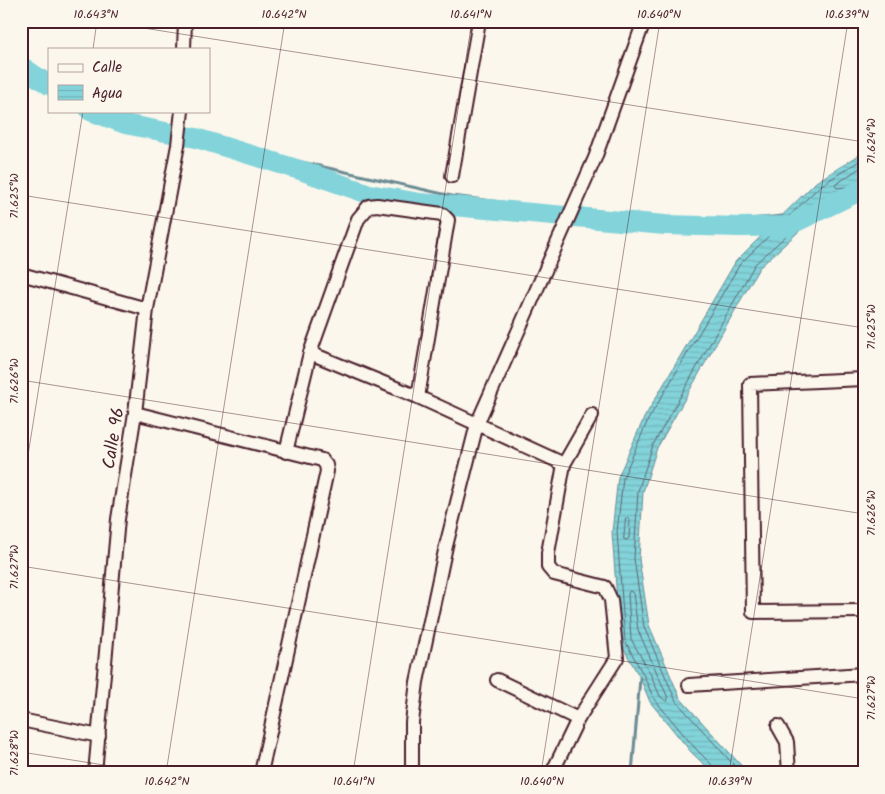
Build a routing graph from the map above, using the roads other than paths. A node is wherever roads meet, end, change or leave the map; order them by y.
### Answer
1 (185, 21) edge
2 (479, 21) edge
3 (644, 21) edge
4 (184, 48) edge
5 (182, 116) edge
6 (452, 176) dead end
7 (21, 274) edge
8 (147, 309) junction
9 (310, 352) junction
10 (864, 379) edge
11 (418, 397) junction
12 (135, 412) junction
13 (592, 415) dead end
14 (477, 424) junction
15 (286, 452) junction
16 (564, 464) junction
17 (864, 611) edge
18 (864, 674) edge
19 (497, 680) dead end
20 (689, 685) dead end
21 (578, 719) junction
22 (21, 720) edge
23 (778, 726) dead end
24 (99, 736) junction
25 (95, 773) edge
26 (261, 773) edge
27 (412, 773) edge
28 (552, 773) edge
29 (789, 773) edge

1 - 4 street
2 - 6 street
3 - 14 street
5 - 8 street, Calle 96
7 - 8 street
8 - 12 street, Calle 96
9 - 11 street
9 - 11 street
9 - 15 street
10 - 17 street
11 - 14 street
12 - 15 street
12 - 24 street, Calle 96
13 - 16 street
14 - 16 street
14 - 27 street
15 - 26 street
16 - 21 street
18 - 20 street
19 - 21 street
21 - 28 street
22 - 24 street
23 - 29 street
24 - 25 street, Calle 96

